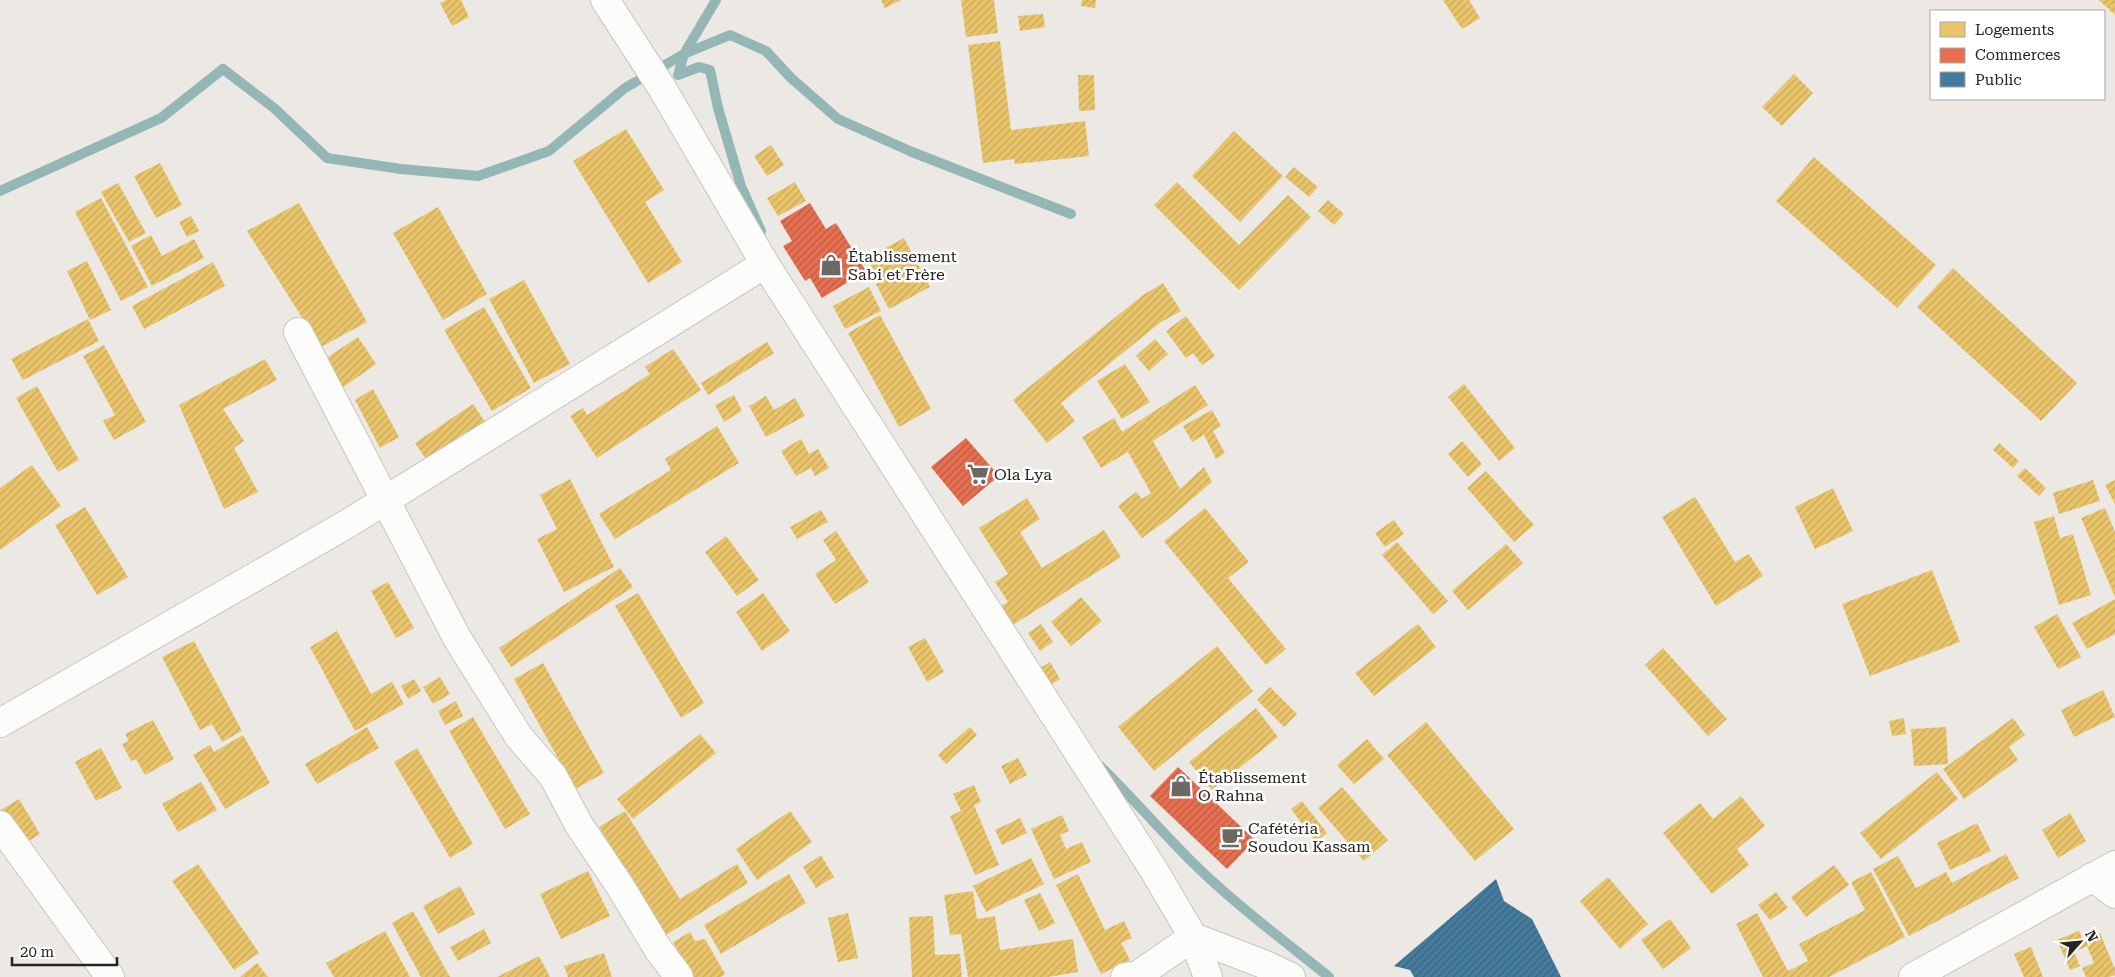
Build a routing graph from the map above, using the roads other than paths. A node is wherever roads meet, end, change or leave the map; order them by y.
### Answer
1 (605, 0) edge
2 (764, 264) junction
3 (298, 332) dead end
4 (385, 500) junction
5 (0, 723) edge
6 (0, 825) edge
7 (2103, 871) edge
8 (2115, 894) edge
9 (1193, 937) junction
10 (110, 977) edge
11 (679, 977) edge
12 (1126, 977) edge
13 (1208, 977) edge
14 (1291, 977) edge
15 (1913, 977) edge

1 - 2 street
2 - 4 street
2 - 9 street
3 - 4 street
4 - 5 street
4 - 11 street
6 - 10 street
7 - 8 street
7 - 15 street
9 - 12 street
9 - 13 street
9 - 14 street

